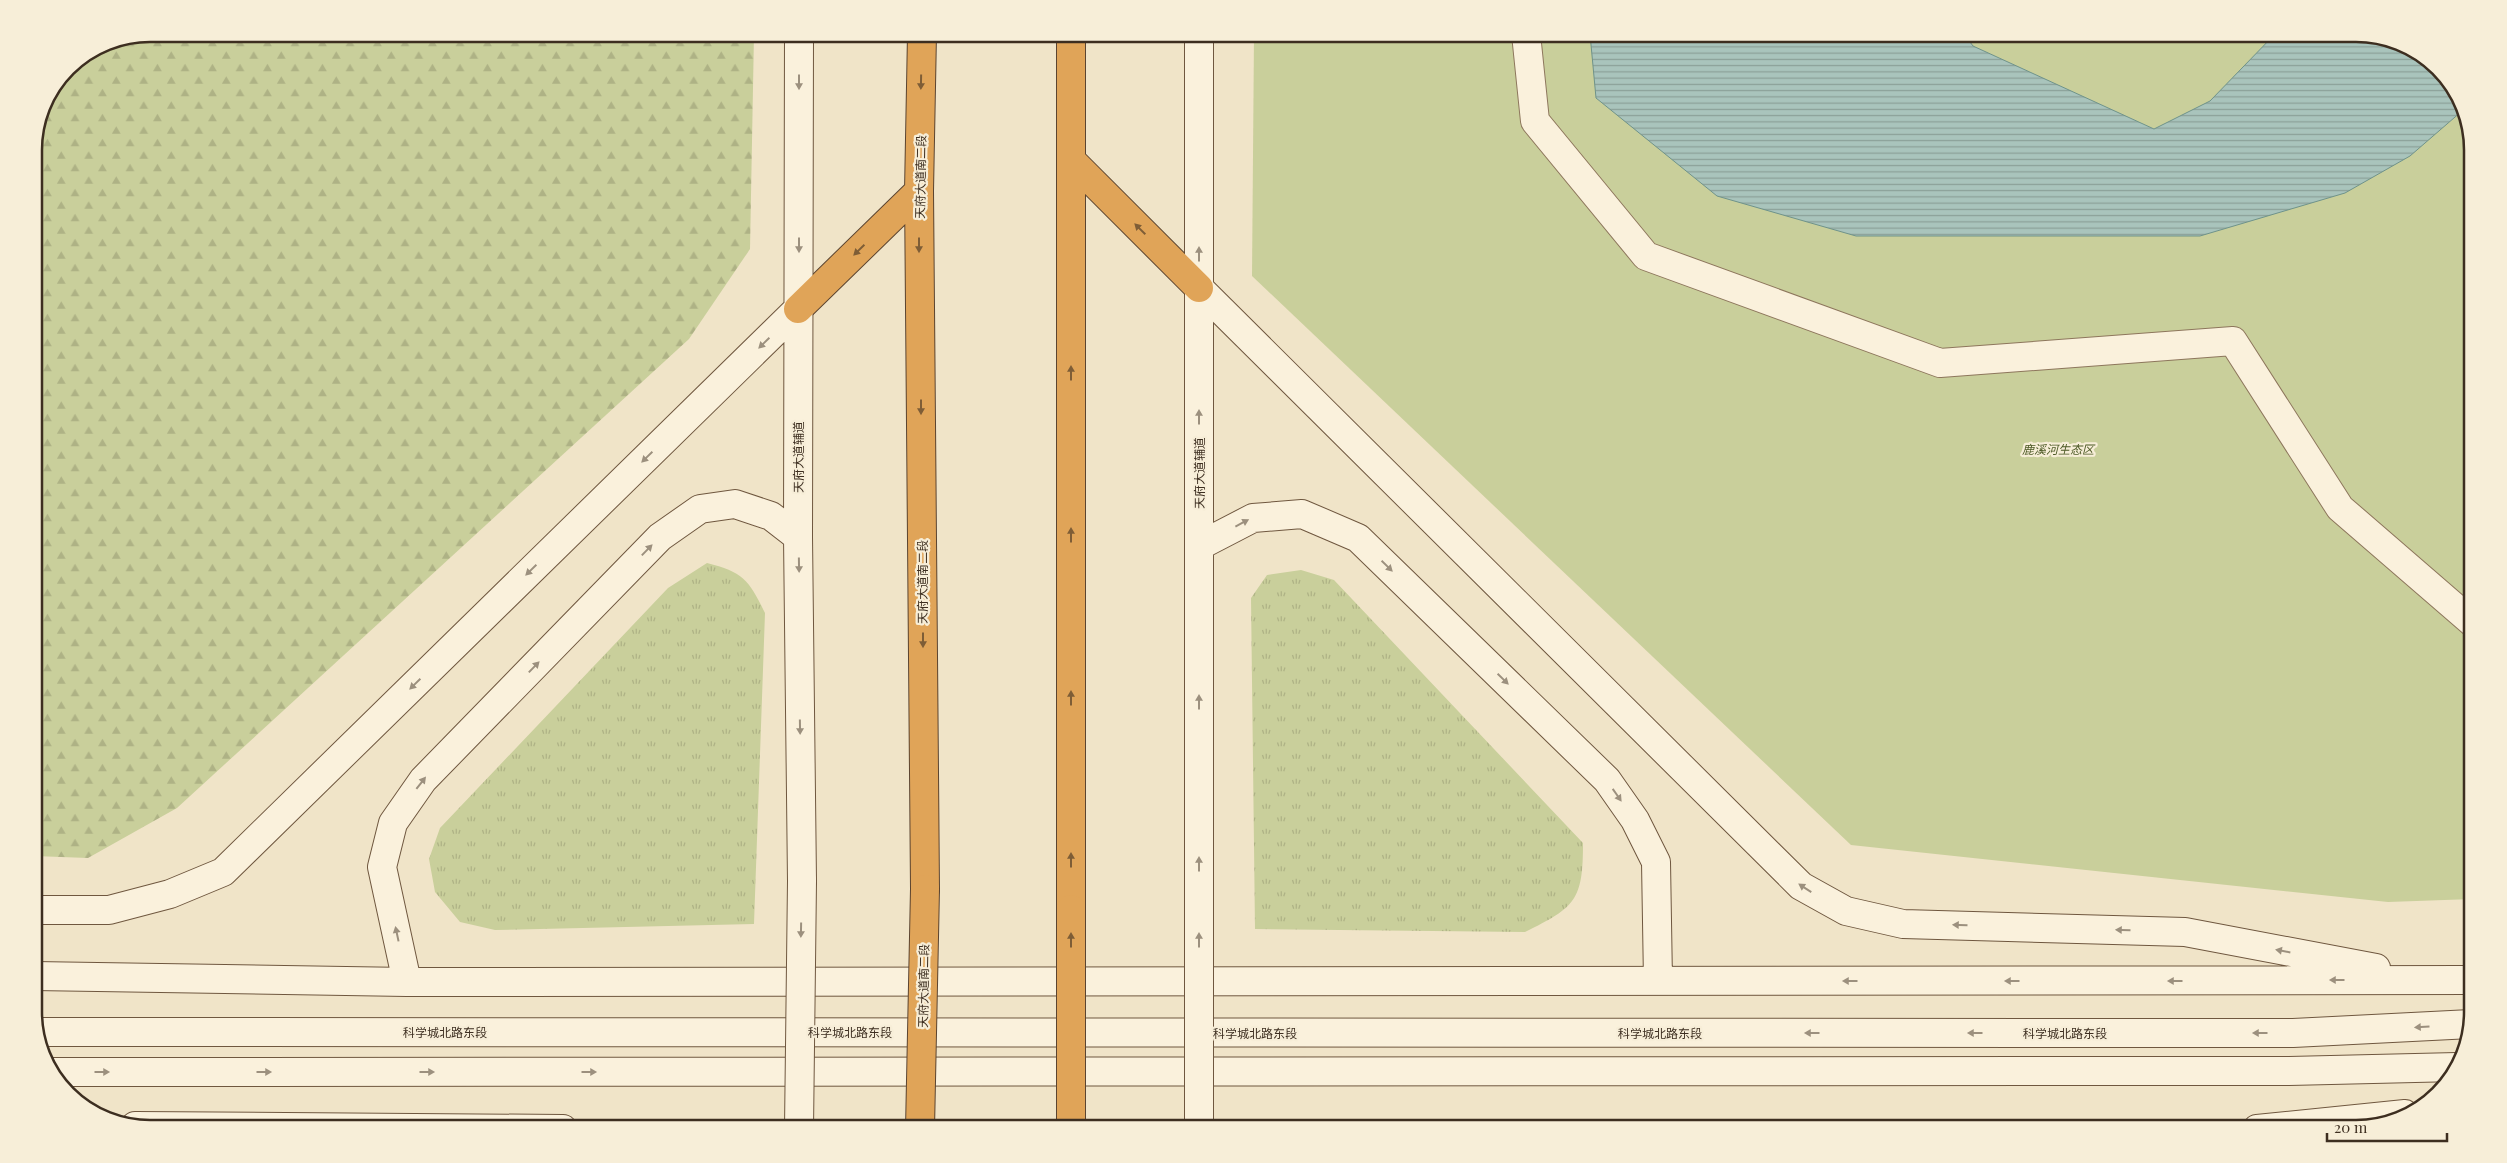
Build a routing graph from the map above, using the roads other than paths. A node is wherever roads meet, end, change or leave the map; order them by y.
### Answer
1 (799, 42) edge
2 (922, 42) edge
3 (1071, 42) edge
4 (1199, 42) edge
5 (1527, 42) edge
6 (1071, 160) junction
7 (919, 191) junction
8 (1199, 288) junction
9 (798, 309) junction
10 (798, 537) junction
11 (1199, 546) junction
12 (2464, 615) edge
13 (43, 910) edge
14 (43, 976) edge
15 (2434, 979) junction
16 (2464, 980) edge
17 (1658, 981) junction
18 (407, 982) junction
19 (2464, 1024) edge
20 (44, 1032) edge
21 (2450, 1067) edge
22 (61, 1072) edge
23 (2388, 1116) edge
24 (799, 1120) edge
25 (920, 1120) edge
26 (1071, 1120) edge
27 (1198, 1120) edge
28 (2346, 1120) edge

1 -> 9 main road, 天府大道辅道
2 -> 7 highway, 天府大道南二段
3 - 6 highway
8 -> 4 main road, 天府大道辅道
5 - 12 main road
8 -> 6 highway
26 -> 6 highway, bridge
7 -> 9 highway
7 -> 25 highway, 天府大道南二段, bridge
11 -> 8 main road, 天府大道辅道
15 -> 8 main road
9 - 10 main road, 天府大道辅道
9 -> 13 main road
18 -> 10 main road
10 -> 24 main road, 天府大道辅道, bridge
11 -> 17 main road
27 -> 11 main road, 天府大道辅道, bridge
14 - 18 main road
15 - 16 main road
15 -> 17 main road
17 - 18 main road
19 -> 20 main road, 科学城北路东段
22 -> 21 main road
23 - 28 main road

